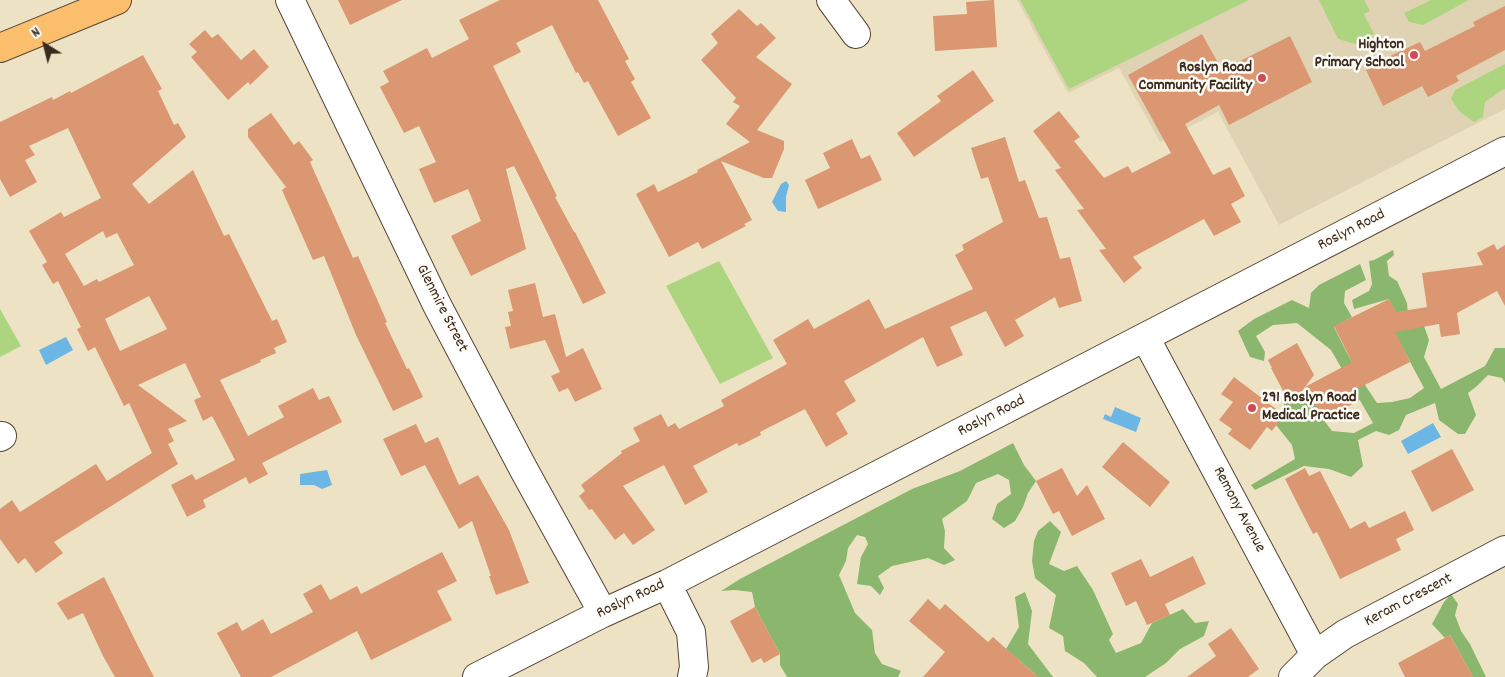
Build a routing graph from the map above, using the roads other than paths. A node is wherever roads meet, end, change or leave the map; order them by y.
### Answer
1 (117, 0) edge
2 (290, 0) edge
3 (831, 0) edge
4 (78, 7) edge
5 (856, 34) dead end
6 (0, 48) edge
7 (1505, 151) edge
8 (1145, 338) junction
9 (1505, 550) edge
10 (667, 584) junction
11 (603, 612) junction
12 (1315, 655) junction
13 (477, 677) edge
14 (692, 677) edge
15 (1294, 677) edge

1 - 4 main road
2 - 11 street, Glenmire Street
3 - 5 street
4 - 6 main road
7 - 8 street, Roslyn Road
8 - 10 street, Roslyn Road
8 - 12 street, Remony Avenue
9 - 12 street, Keram Crescent
10 - 11 street, Roslyn Road
10 - 14 street
11 - 13 street, Roslyn Road
12 - 15 street

